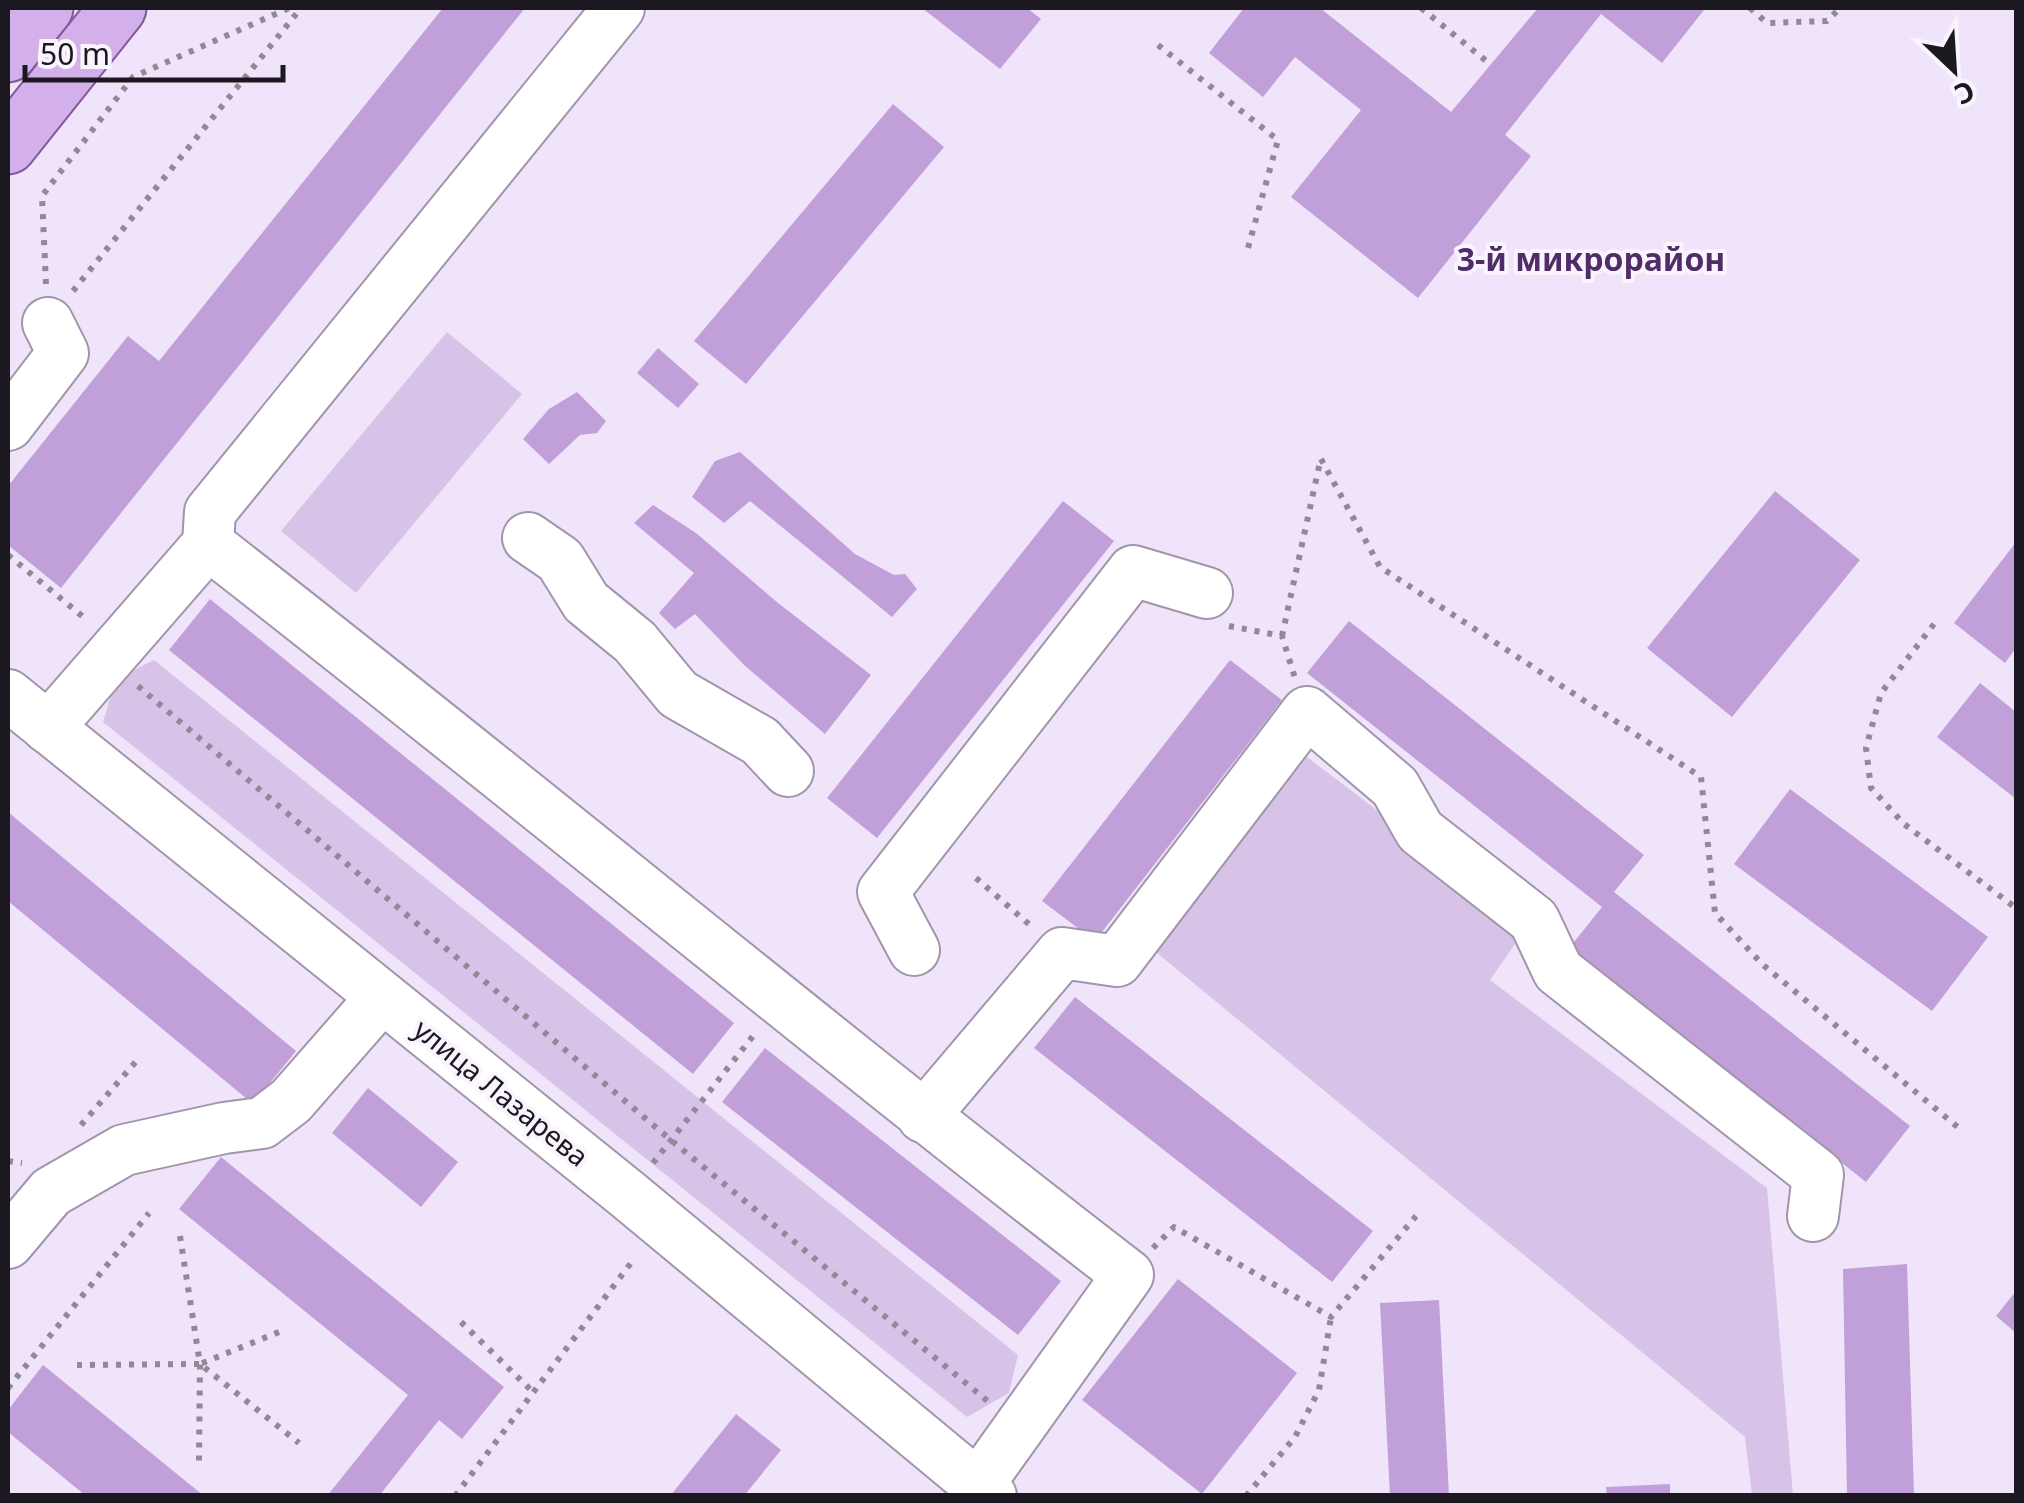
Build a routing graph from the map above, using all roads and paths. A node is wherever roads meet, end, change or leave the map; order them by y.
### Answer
1 (45, 8) edge
2 (118, 8) edge
3 (289, 8) edge
4 (300, 8) edge
5 (620, 8) edge
6 (1420, 8) edge
7 (1750, 8) edge
8 (1840, 8) edge
9 (1158, 44) dead end
10 (8, 54) edge
11 (1490, 64) dead end
12 (8, 146) edge
13 (1248, 248) dead end
14 (48, 323) junction
15 (8, 425) edge
16 (528, 538) dead end
17 (208, 544) junction
18 (8, 556) edge
19 (1216, 609) joint
20 (1934, 624) dead end
21 (1282, 636) junction
22 (113, 653) junction
23 (8, 695) edge
24 (1306, 712) junction
25 (48, 728) junction
26 (788, 772) dead end
27 (976, 878) dead end
28 (2016, 908) edge
29 (914, 950) dead end
30 (1062, 954) junction
31 (382, 997) junction
32 (782, 999) junction
33 (138, 1058) dead end
34 (923, 1117) junction
35 (1960, 1129) dead end
36 (70, 1138) dead end
37 (672, 1141) junction
38 (8, 1162) edge
39 (27, 1163) dead end
40 (626, 1194) junction
41 (149, 1213) dead end
42 (1416, 1216) dead end
43 (1813, 1216) dead end
44 (180, 1236) dead end
45 (8, 1243) edge
46 (631, 1263) dead end
47 (1128, 1275) junction
48 (1331, 1317) junction
49 (461, 1322) dead end
50 (279, 1332) dead end
51 (200, 1364) junction
52 (77, 1365) dead end
53 (8, 1388) edge
54 (534, 1393) junction
55 (1020, 1426) junction
56 (298, 1443) dead end
57 (198, 1463) dead end
58 (984, 1490) edge
59 (455, 1496) edge
60 (1246, 1496) edge

1 - 10 main road
2 - 12 main road
3 - 14 path
4 - 14 path
5 - 17 street
6 - 11 path
7 - 8 path
9 - 13 path
14 - 15 street
16 - 26 street
17 - 22 street
17 - 32 street
18 - 22 path
19 - 21 path
19 - 29 street
20 - 28 path
21 - 24 path
21 - 35 path
22 - 25 street
22 - 37 path
23 - 25 street, улица Лазарева
24 - 30 street
24 - 43 street
25 - 31 street, улица Лазарева
27 - 30 path
30 - 34 street
31 - 40 street, улица Лазарева
31 - 45 street
32 - 34 street
32 - 37 path
33 - 36 path
34 - 47 street
37 - 40 path
37 - 55 path
38 - 39 path
40 - 58 street, улица Лазарева
41 - 53 path
42 - 48 path
44 - 51 path
46 - 54 path
47 - 48 path
47 - 55 street
48 - 60 path
49 - 54 path
50 - 51 path
51 - 52 path
51 - 56 path
51 - 57 path
54 - 59 path
55 - 58 street

